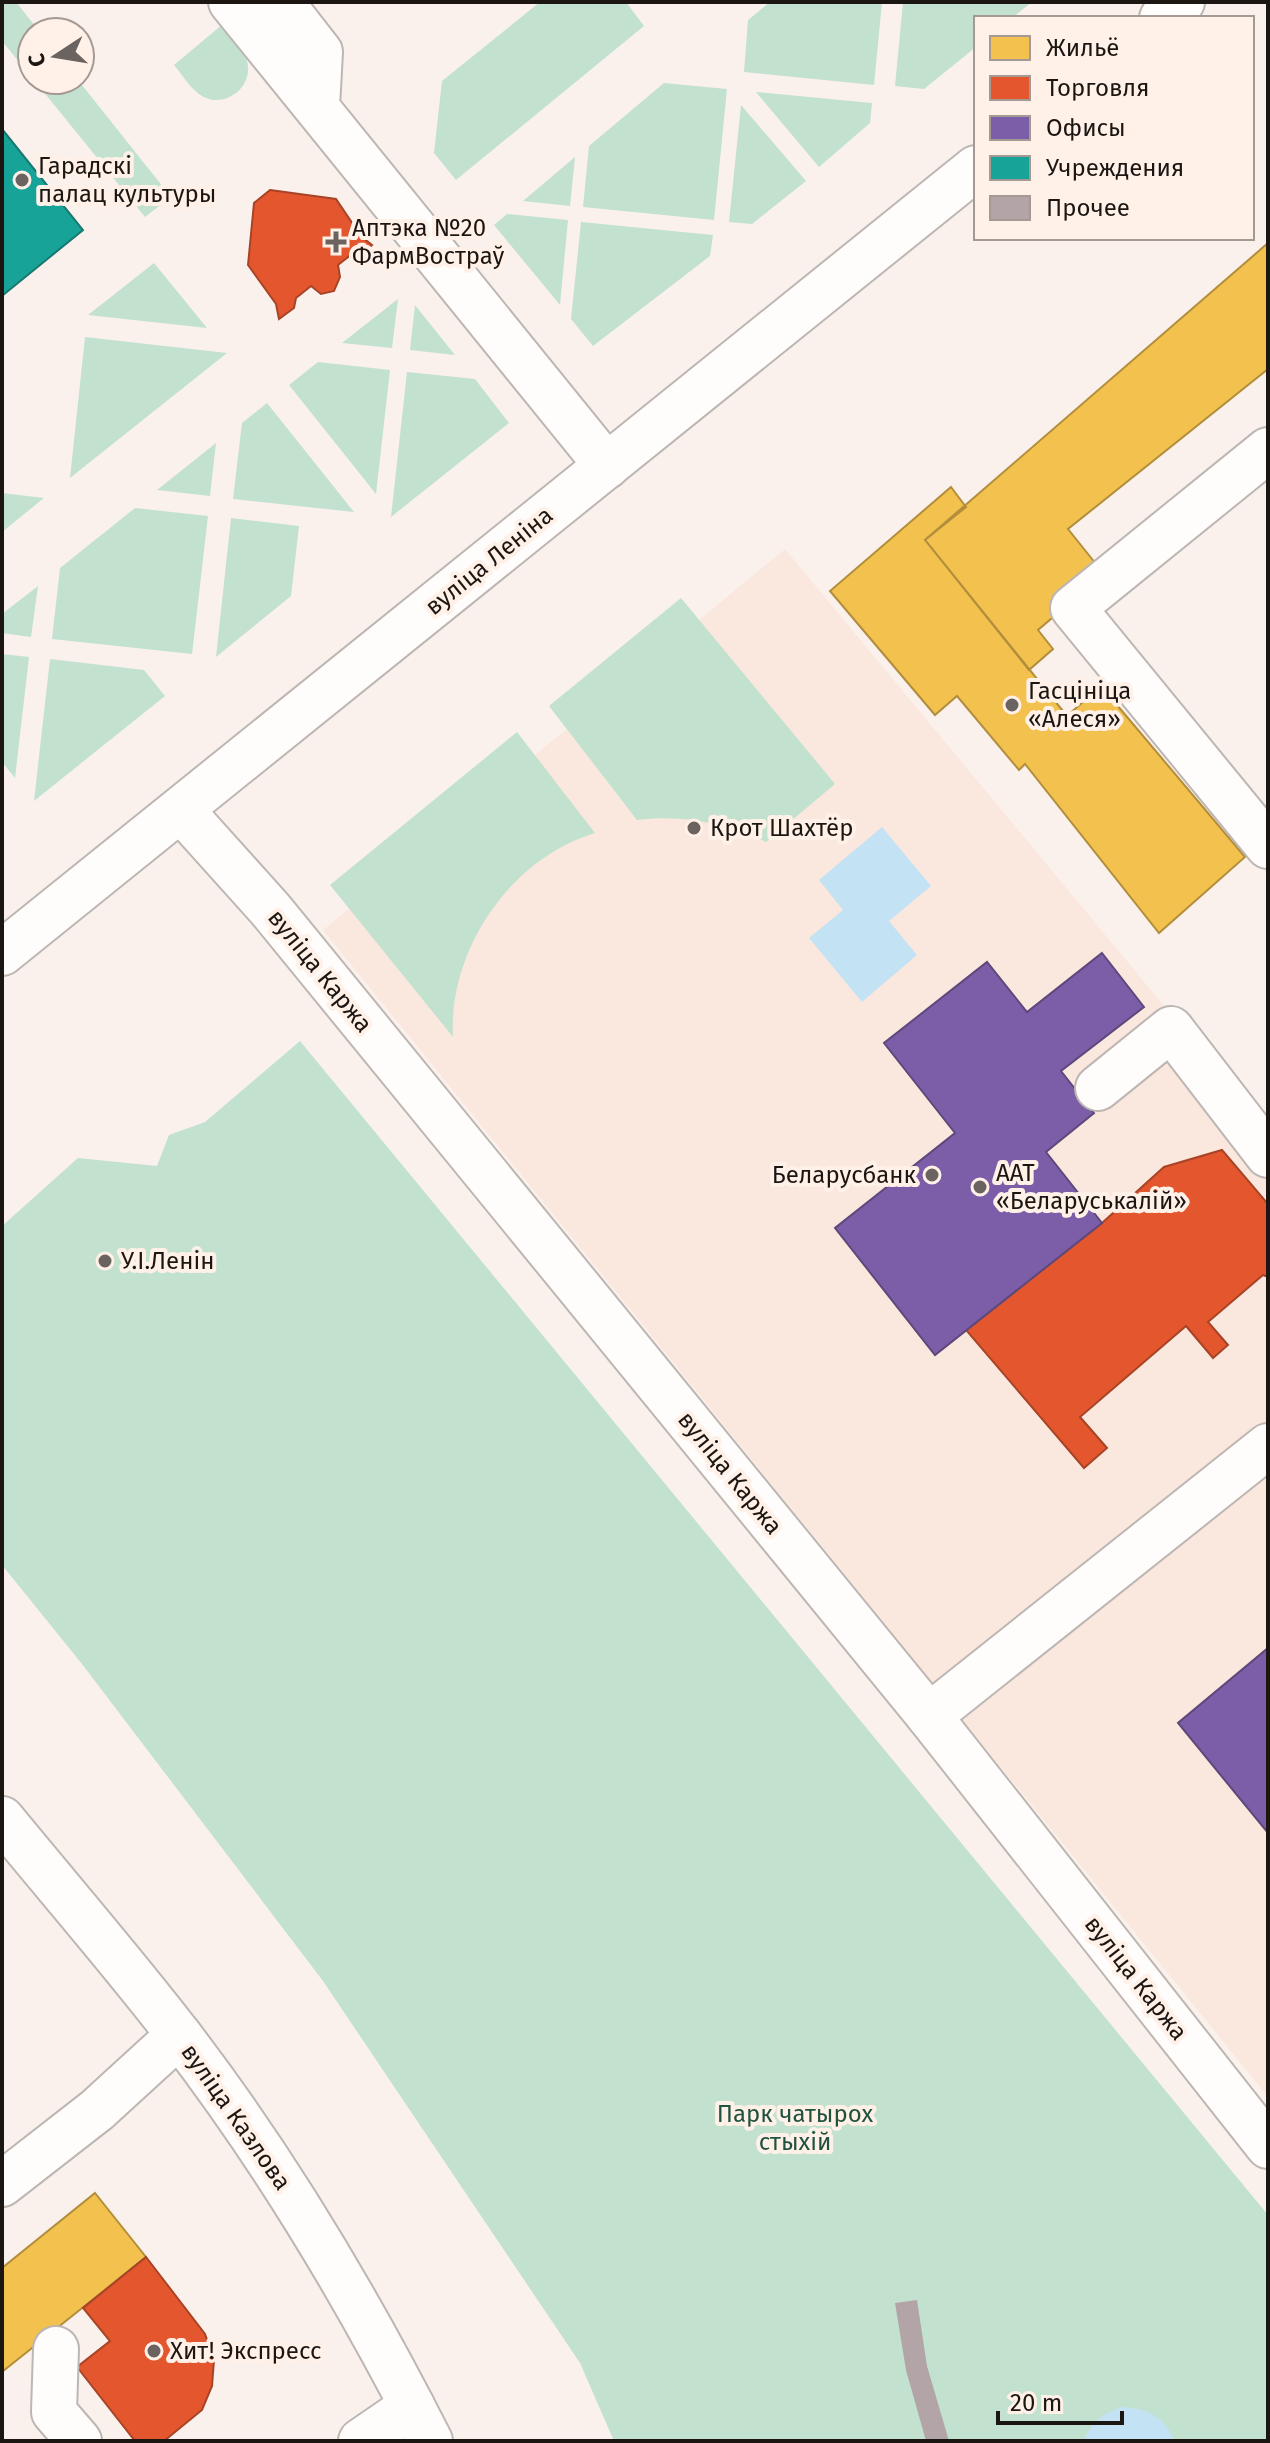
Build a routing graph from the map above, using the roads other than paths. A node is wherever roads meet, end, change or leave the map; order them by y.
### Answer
1 (231, 2) edge
2 (281, 2) edge
3 (1182, 2) edge
4 (1164, 16) edge
5 (317, 107) junction
6 (974, 170) edge
7 (1268, 450) edge
8 (607, 466) junction
9 (181, 810) junction
10 (1268, 846) edge
11 (2, 953) edge
12 (1098, 1088) dead end
13 (1268, 1155) edge
14 (1268, 1446) edge
15 (929, 1716) junction
16 (2, 1819) edge
17 (179, 2035) junction
18 (1268, 2146) edge
19 (2, 2184) edge
20 (56, 2349) dead end
21 (421, 2424) edge
22 (79, 2441) edge
23 (361, 2441) edge

1 - 5 main road
2 - 5 main road
3 - 4 main road
5 - 8 main road
6 - 8 main road, вуліца Леніна
7 - 10 main road
8 - 9 main road, вуліца Леніна
9 - 11 main road, вуліца Леніна
9 - 15 main road, вуліца Каржа
12 - 13 main road
14 - 15 main road
15 - 18 main road, вуліца Каржа
16 - 17 main road, вуліца Казлова
17 - 19 main road
17 - 21 main road, вуліца Казлова
20 - 22 main road
21 - 23 main road

